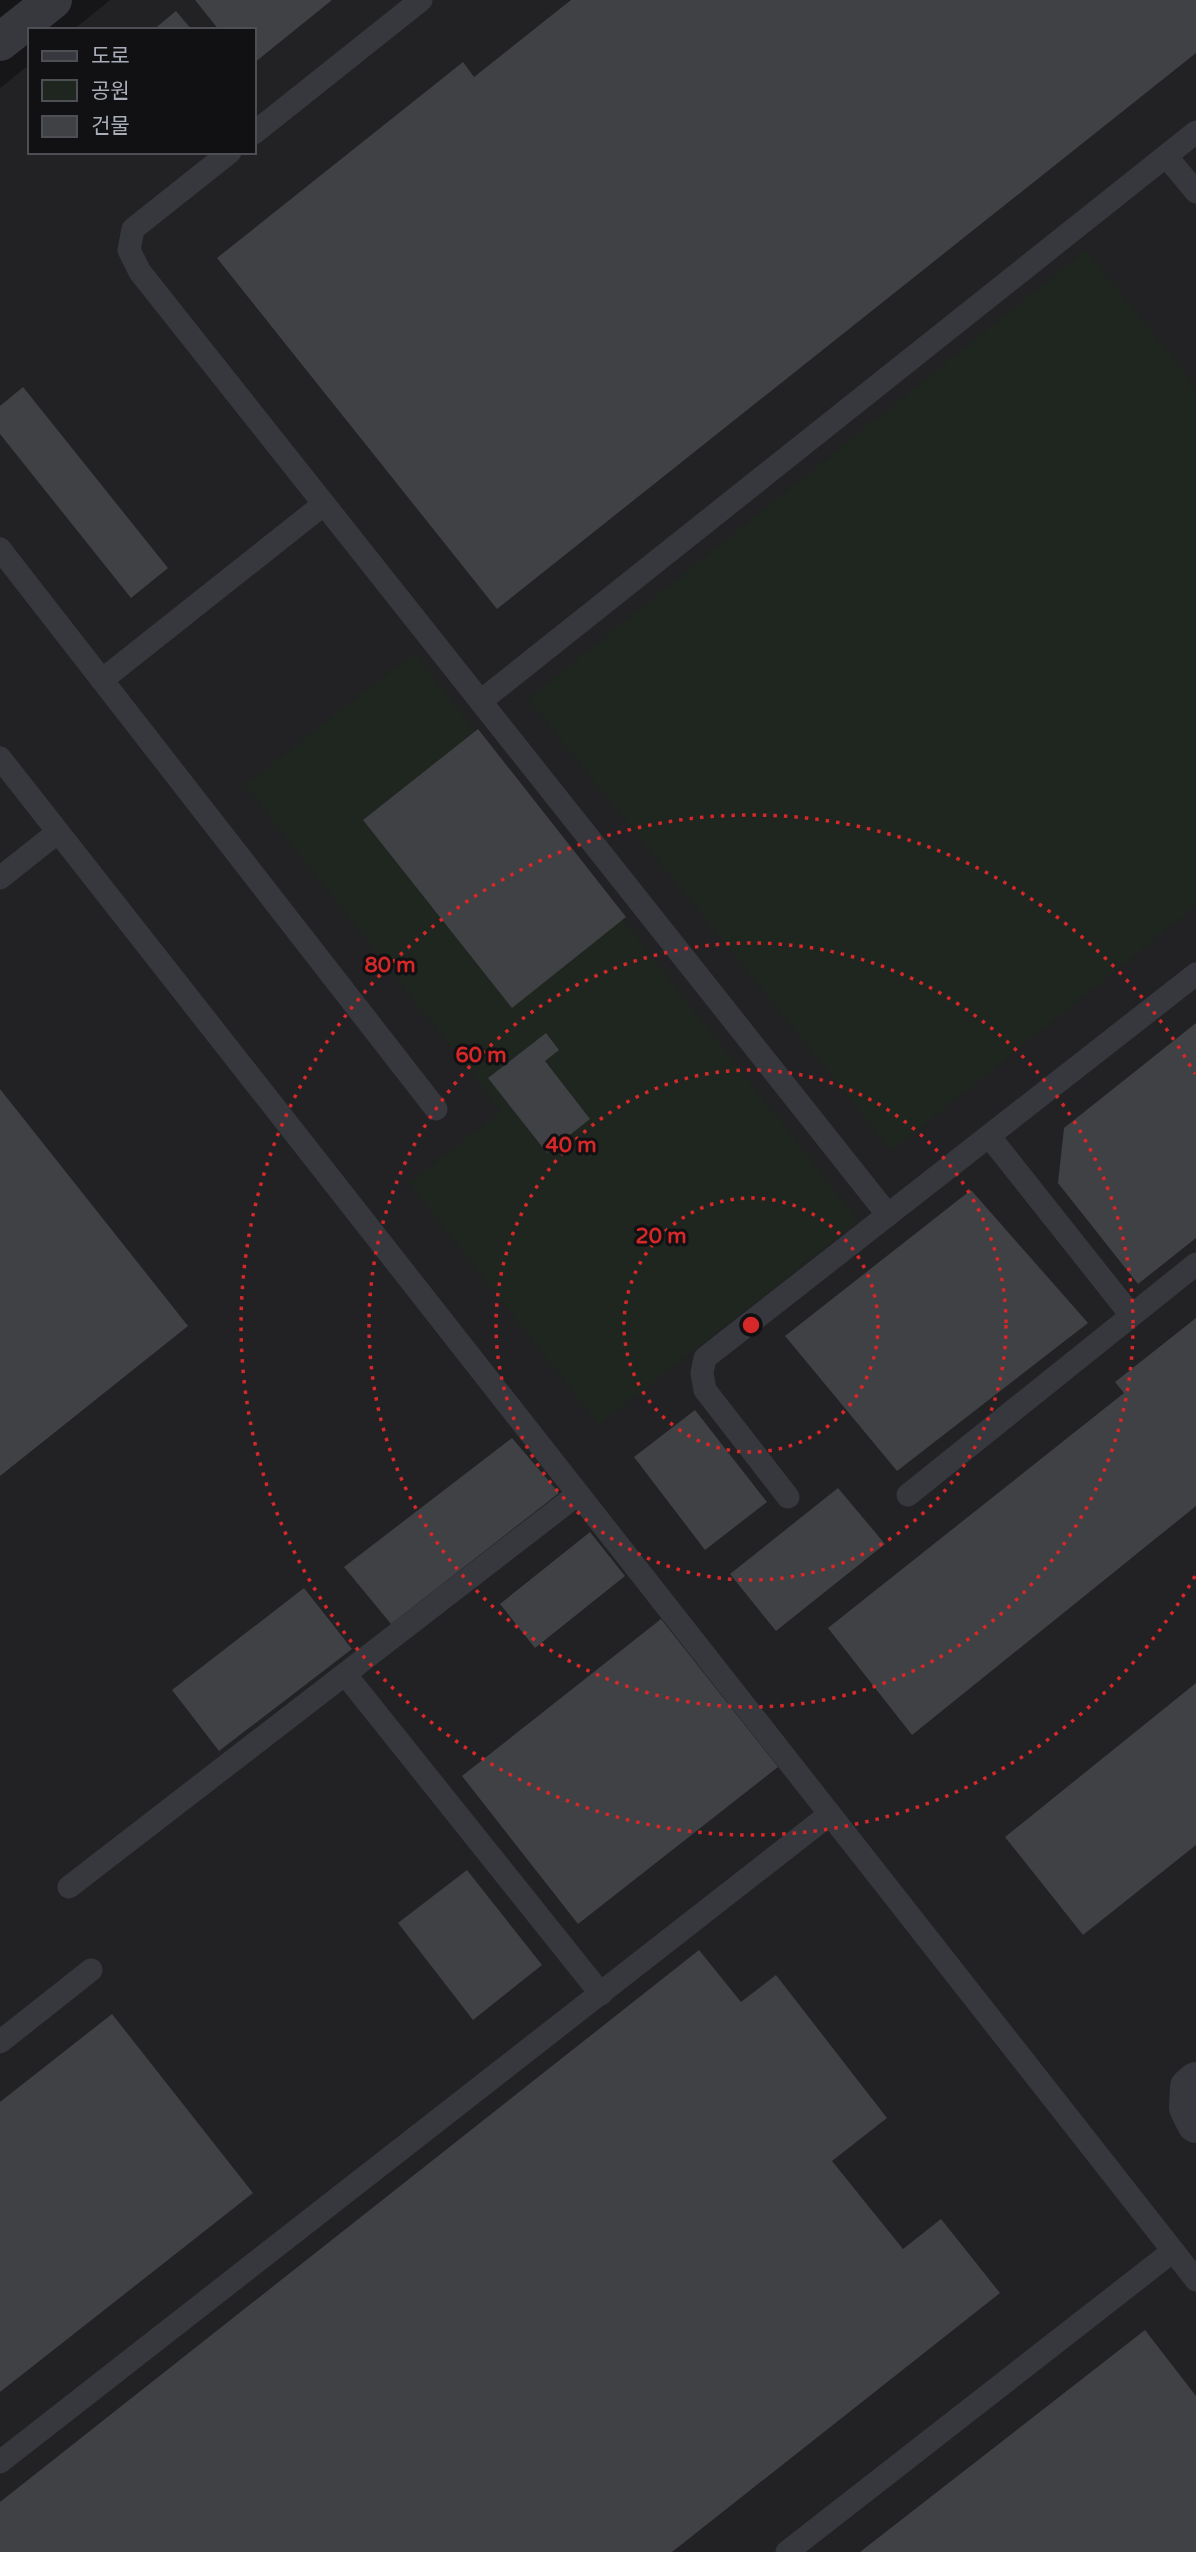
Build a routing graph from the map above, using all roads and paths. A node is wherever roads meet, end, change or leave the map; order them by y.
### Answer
1 (53, 0) edge
2 (421, 0) edge
3 (0, 42) edge
4 (256, 131) edge
5 (1196, 132) edge
6 (227, 154) edge
7 (1166, 156) junction
8 (1196, 192) edge
9 (324, 504) junction
10 (0, 549) edge
11 (102, 680) junction
12 (481, 701) junction
13 (0, 758) edge
14 (58, 832) junction
15 (0, 878) edge
16 (1196, 974) edge
17 (436, 1109) dead end
18 (989, 1136) junction
19 (888, 1215) junction
20 (1196, 1264) edge
21 (1131, 1314) junction
22 (578, 1494) junction
23 (908, 1495) dead end
24 (788, 1497) dead end
25 (345, 1674) junction
26 (830, 1814) junction
27 (69, 1886) dead end
28 (91, 1970) dead end
29 (601, 1994) junction
30 (0, 2042) edge
31 (1196, 2081) edge
32 (1196, 2124) edge
33 (1173, 2251) junction
34 (1196, 2280) edge
35 (0, 2462) edge
36 (787, 2552) edge

1 - 3 street
2 - 4 lane
5 - 7 lane
6 - 9 lane
7 - 8 lane
7 - 12 lane
9 - 11 lane
9 - 12 lane
10 - 11 lane
11 - 17 lane
12 - 19 lane
13 - 14 lane
14 - 15 lane
14 - 22 lane
16 - 18 lane
18 - 19 lane
18 - 21 lane
19 - 24 lane
20 - 21 lane
21 - 23 lane
22 - 25 lane
22 - 26 lane
25 - 27 lane
25 - 29 lane
26 - 29 lane
26 - 33 lane
28 - 30 lane
29 - 35 lane
31 - 32 street
33 - 34 lane
33 - 36 lane

